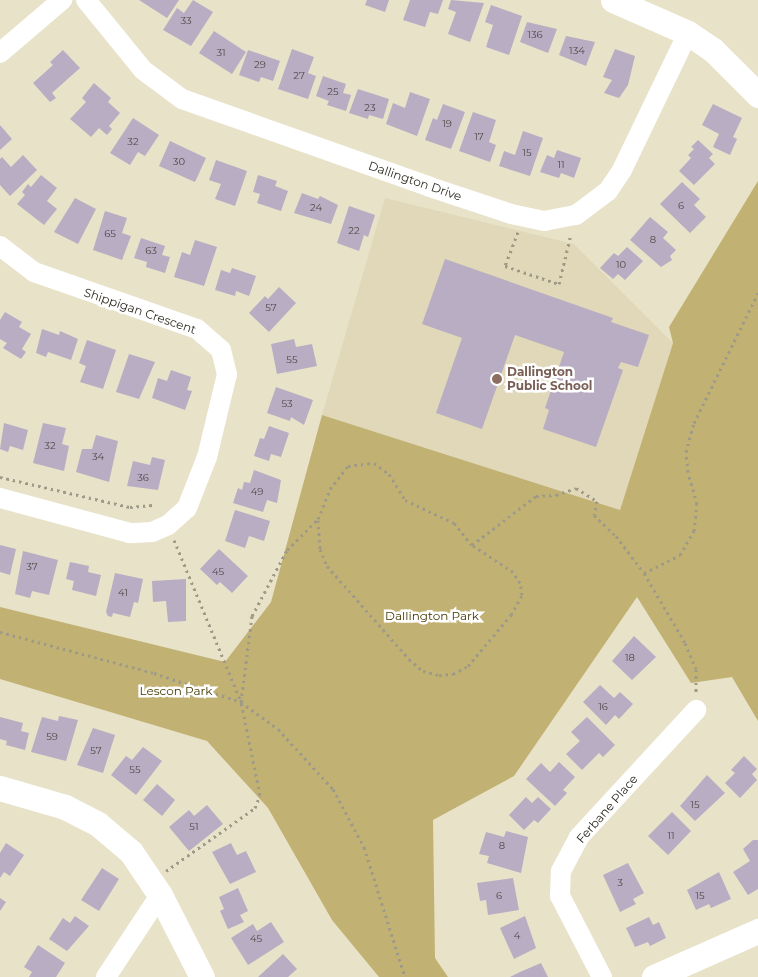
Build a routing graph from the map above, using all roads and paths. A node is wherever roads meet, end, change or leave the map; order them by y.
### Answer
1 (62, 0) edge
2 (86, 0) edge
3 (613, 0) edge
4 (688, 33) junction
5 (0, 53) edge
6 (758, 95) edge
7 (576, 215) junction
8 (524, 218) junction
9 (0, 246) edge
10 (758, 294) edge
11 (0, 477) edge
12 (0, 498) edge
13 (153, 505) dead end
14 (318, 520) junction
15 (168, 525) junction
16 (472, 545) junction
17 (644, 573) junction
18 (0, 632) edge
19 (241, 702) junction
20 (696, 710) joint
21 (0, 788) edge
22 (169, 868) dead end
23 (160, 895) junction
24 (758, 931) edge
25 (106, 977) edge
26 (202, 977) edge
27 (405, 977) edge
28 (602, 977) edge
29 (654, 977) edge

1 - 5 street
2 - 8 street, Dallington Drive
3 - 4 street
4 - 6 street
4 - 7 street, Dallington Drive
7 - 8 street, Dallington Drive
7 - 8 path
9 - 15 street, Shippigan Crescent
10 - 17 path
11 - 13 path
12 - 15 street, Shippigan Crescent
14 - 16 path
14 - 16 path
14 - 19 path
15 - 19 path
16 - 17 path
17 - 20 path
18 - 19 path
19 - 22 path
19 - 27 path
20 - 28 street, Ferbane Place
21 - 23 street
23 - 25 street
23 - 26 street
24 - 29 street

